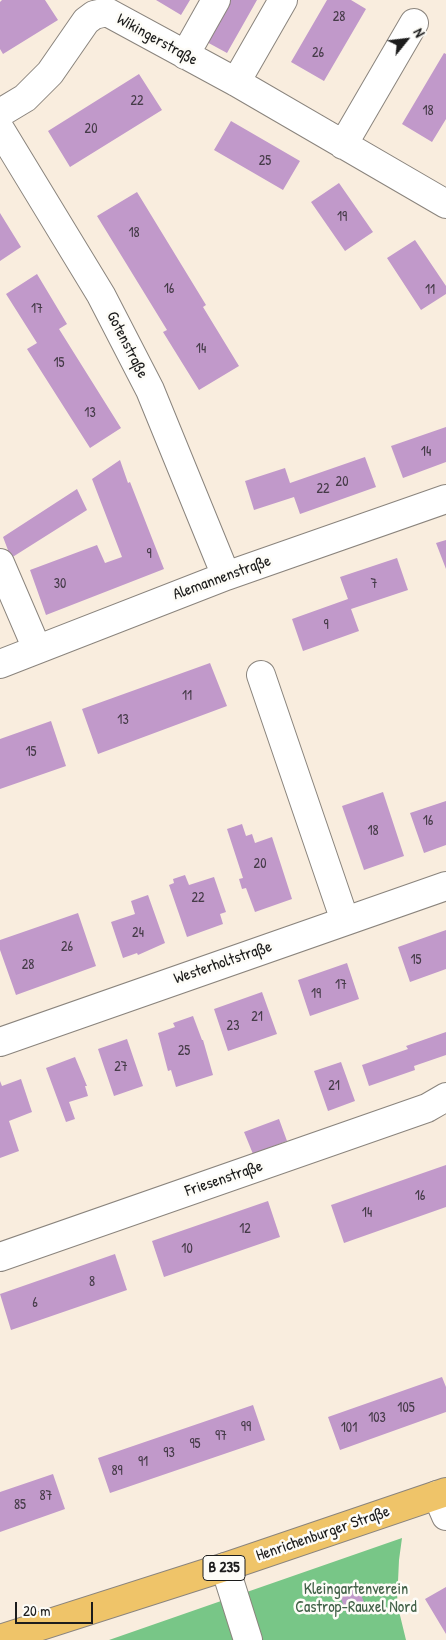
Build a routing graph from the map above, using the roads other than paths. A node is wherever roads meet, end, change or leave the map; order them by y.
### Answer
1 (216, 0) edge
2 (283, 0) edge
3 (87, 7) edge
4 (414, 22) dead end
5 (185, 55) junction
6 (236, 82) junction
7 (0, 113) edge
8 (0, 129) edge
9 (343, 144) junction
10 (446, 204) edge
11 (446, 499) edge
12 (0, 563) edge
13 (226, 576) junction
14 (37, 649) junction
15 (0, 664) edge
16 (261, 675) dead end
17 (446, 886) edge
18 (345, 921) junction
19 (0, 1042) edge
20 (446, 1096) edge
21 (0, 1258) edge
22 (443, 1501) edge
23 (225, 1567) junction
24 (0, 1639) edge
25 (248, 1640) edge

1 - 5 street
2 - 6 street
3 - 5 street, Wikingerstraße
3 - 7 street, Wikingerstraße
4 - 9 street
5 - 6 street, Wikingerstraße
6 - 9 street, Wikingerstraße
8 - 13 street, Gotenstraße
9 - 10 street, Wikingerstraße
11 - 13 street, Alemannenstraße
12 - 14 street
13 - 14 street, Alemannenstraße
14 - 15 street, Alemannenstraße
16 - 18 street
17 - 18 street, Westerholtstraße
18 - 19 street, Westerholtstraße
20 - 21 street, Friesenstraße
22 - 23 main road, Henrichenburger Straße / B 235
23 - 24 main road, Henrichenburger Straße / B 235
23 - 25 street

